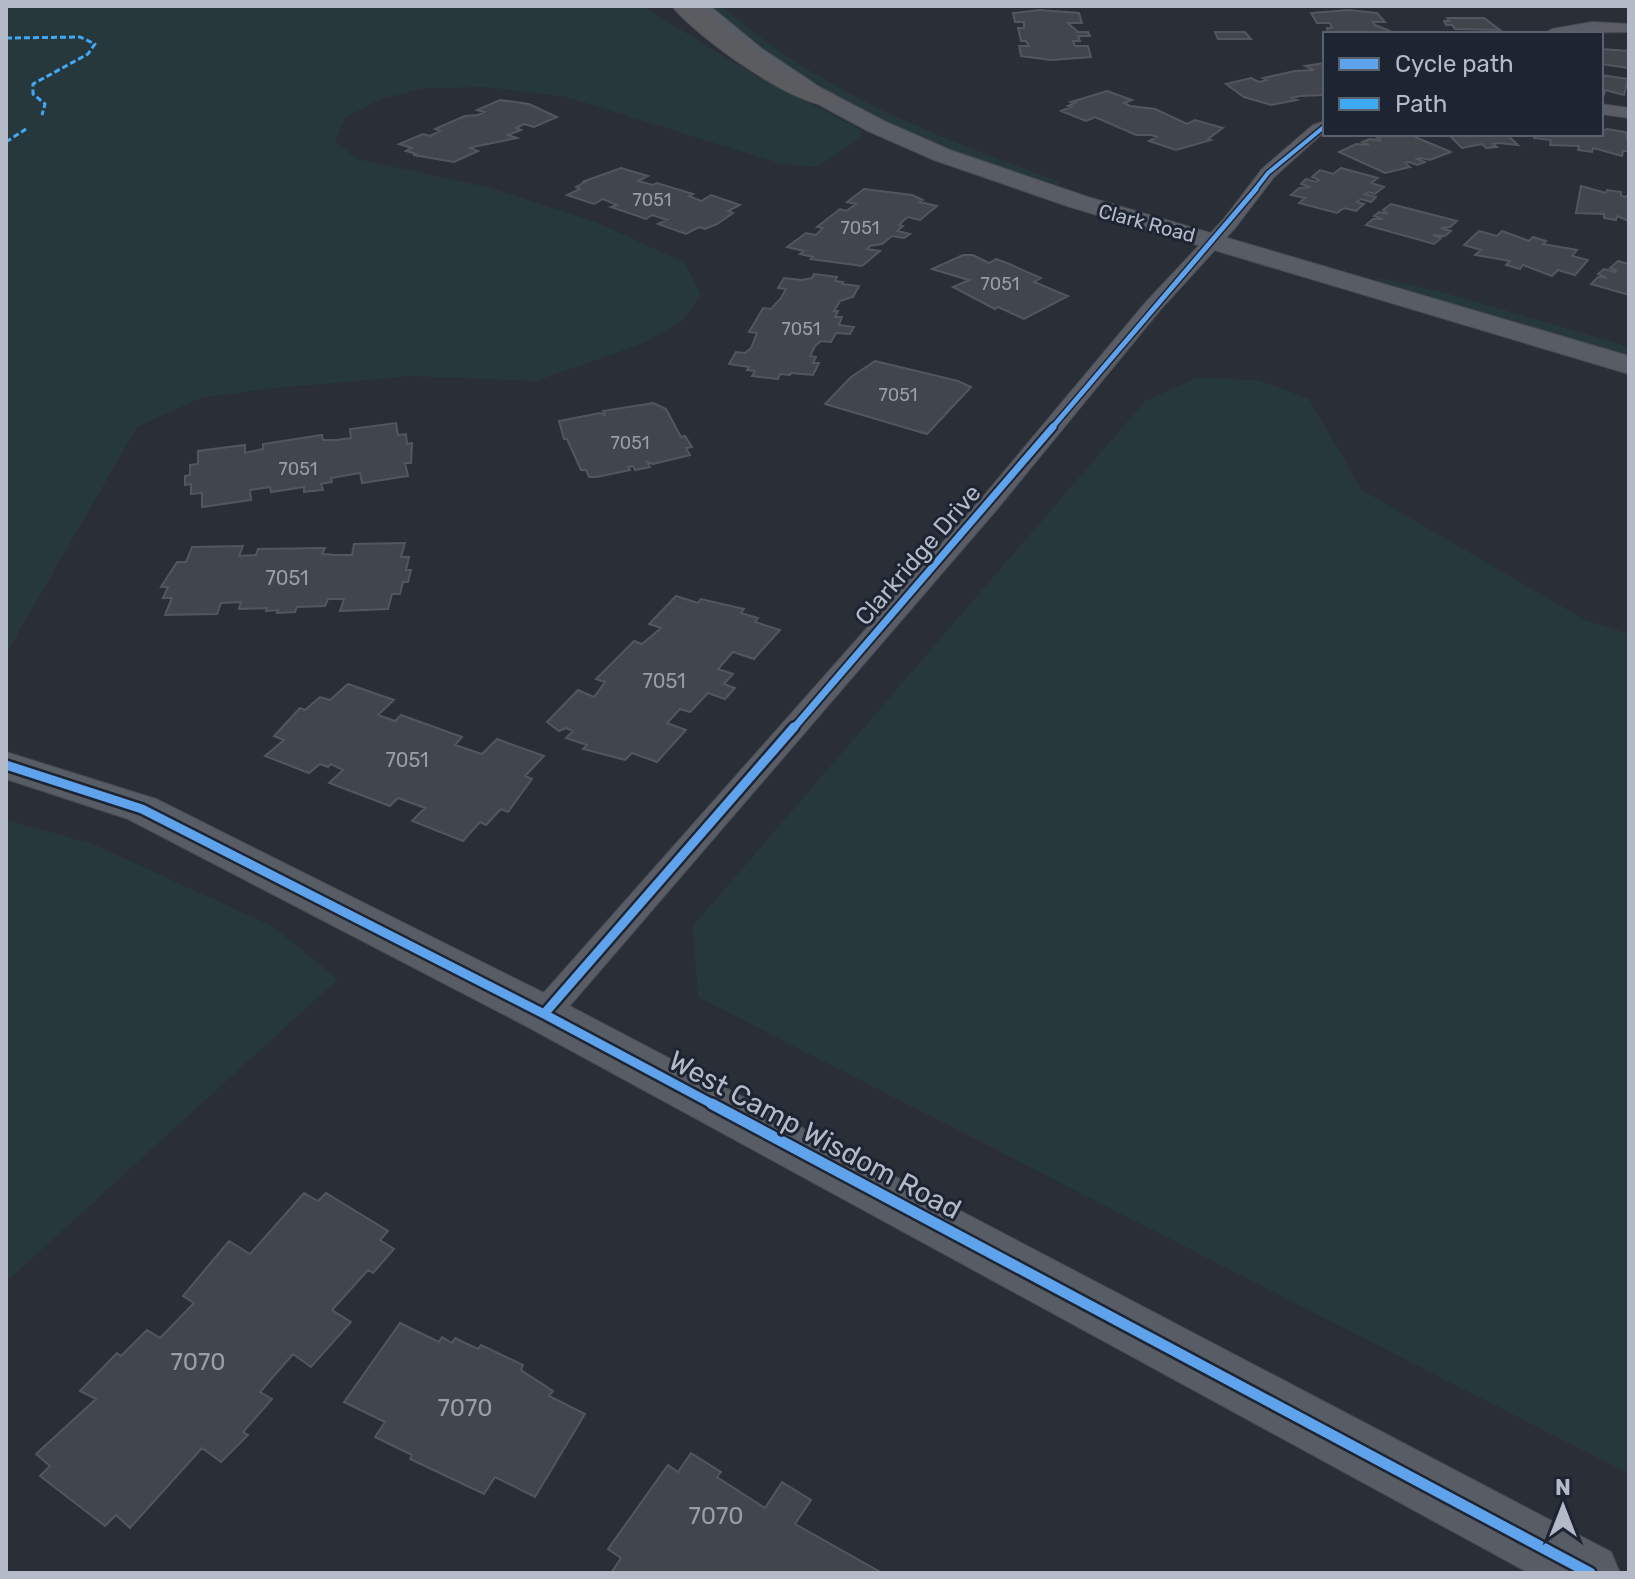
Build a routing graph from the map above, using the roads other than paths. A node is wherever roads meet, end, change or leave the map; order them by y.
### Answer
1 (683, 6) edge
2 (698, 6) edge
3 (1629, 28) edge
4 (1558, 32) edge
5 (826, 100) junction
6 (1603, 109) edge
7 (1629, 113) edge
8 (1323, 127) edge
9 (1119, 190) dead end
10 (1221, 232) junction
11 (1629, 340) edge
12 (1629, 365) edge
13 (6, 765) edge
14 (544, 1014) junction
15 (1590, 1573) edge

1 - 5 highway
2 - 5 main road, Clark Road
3 - 4 street
5 - 10 main road, Clark Road
6 - 7 street
8 - 10 street, Clarkridge Drive
9 - 10 main road, Clark Road
10 - 11 main road, Clark Road
10 - 12 main road, Clark Road
10 - 14 street, Clarkridge Drive
13 - 14 main road, West Camp Wisdom Road
14 - 15 main road, West Camp Wisdom Road

